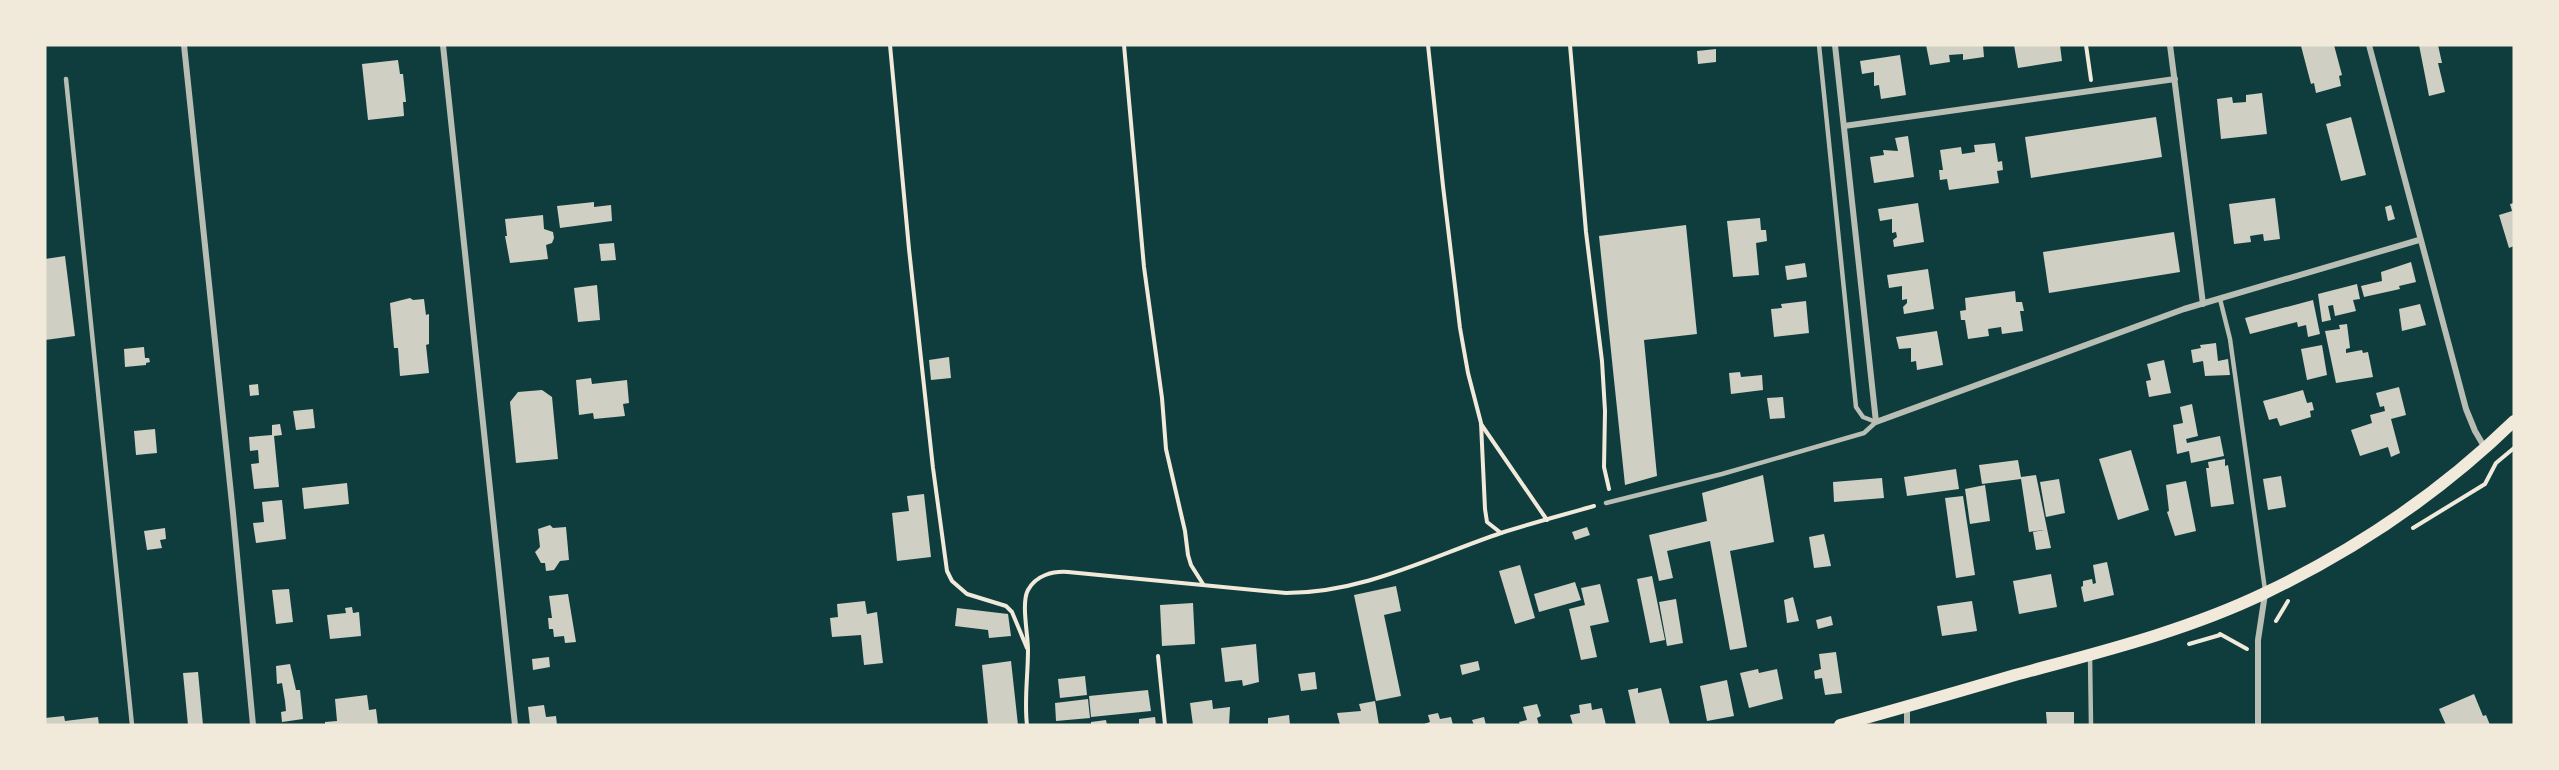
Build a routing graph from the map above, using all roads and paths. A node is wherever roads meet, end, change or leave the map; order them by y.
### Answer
1 (183, 45) edge
2 (443, 45) edge
3 (890, 45) edge
4 (1124, 45) edge
5 (1428, 45) edge
6 (1570, 45) edge
7 (1819, 45) edge
8 (1835, 45) edge
9 (2086, 45) edge
10 (2170, 45) edge
11 (2369, 45) edge
12 (2103, 76) dead end
13 (2091, 77) junction
14 (66, 79) dead end
15 (2175, 79) junction
16 (2093, 91) junction
17 (1844, 126) junction
18 (2419, 240) junction
19 (2220, 299) junction
20 (2203, 304) junction
21 (2514, 421) edge
22 (1876, 422) junction
23 (1481, 423) junction
24 (2486, 448) junction
25 (1617, 500) junction
26 (1606, 503) joint
27 (1548, 520) junction
28 (1501, 533) junction
29 (1203, 584) junction
30 (2265, 593) junction
31 (2218, 627) dead end
32 (1028, 651) junction
33 (2251, 651) dead end
34 (2090, 655) junction
35 (1158, 656) dead end
36 (1907, 706) junction
37 (132, 725) edge
38 (252, 725) edge
39 (515, 725) edge
40 (1027, 725) edge
41 (1165, 725) edge
42 (1840, 725) edge
43 (1907, 725) edge
44 (2091, 725) edge
45 (2258, 725) edge

1 - 38 street
2 - 39 street
3 - 32 path
4 - 29 path
5 - 23 path
6 - 25 path
7 - 22 lane
8 - 17 street
9 - 13 path
10 - 15 street
11 - 18 street
12 - 13 path
13 - 16 path
14 - 37 lane
15 - 16 street
15 - 20 street
16 - 17 street
17 - 22 street
18 - 19 street
18 - 24 street
19 - 20 street
19 - 30 lane
20 - 22 street
21 - 24 main road
22 - 25 lane
23 - 27 path
23 - 28 path
24 - 30 main road
25 - 26 lane
26 - 27 path
27 - 28 path
28 - 29 path
29 - 32 path
30 - 34 main road
30 - 45 street
31 - 33 path
32 - 40 path
34 - 36 main road
34 - 44 lane
35 - 41 path
36 - 42 main road
36 - 43 street

